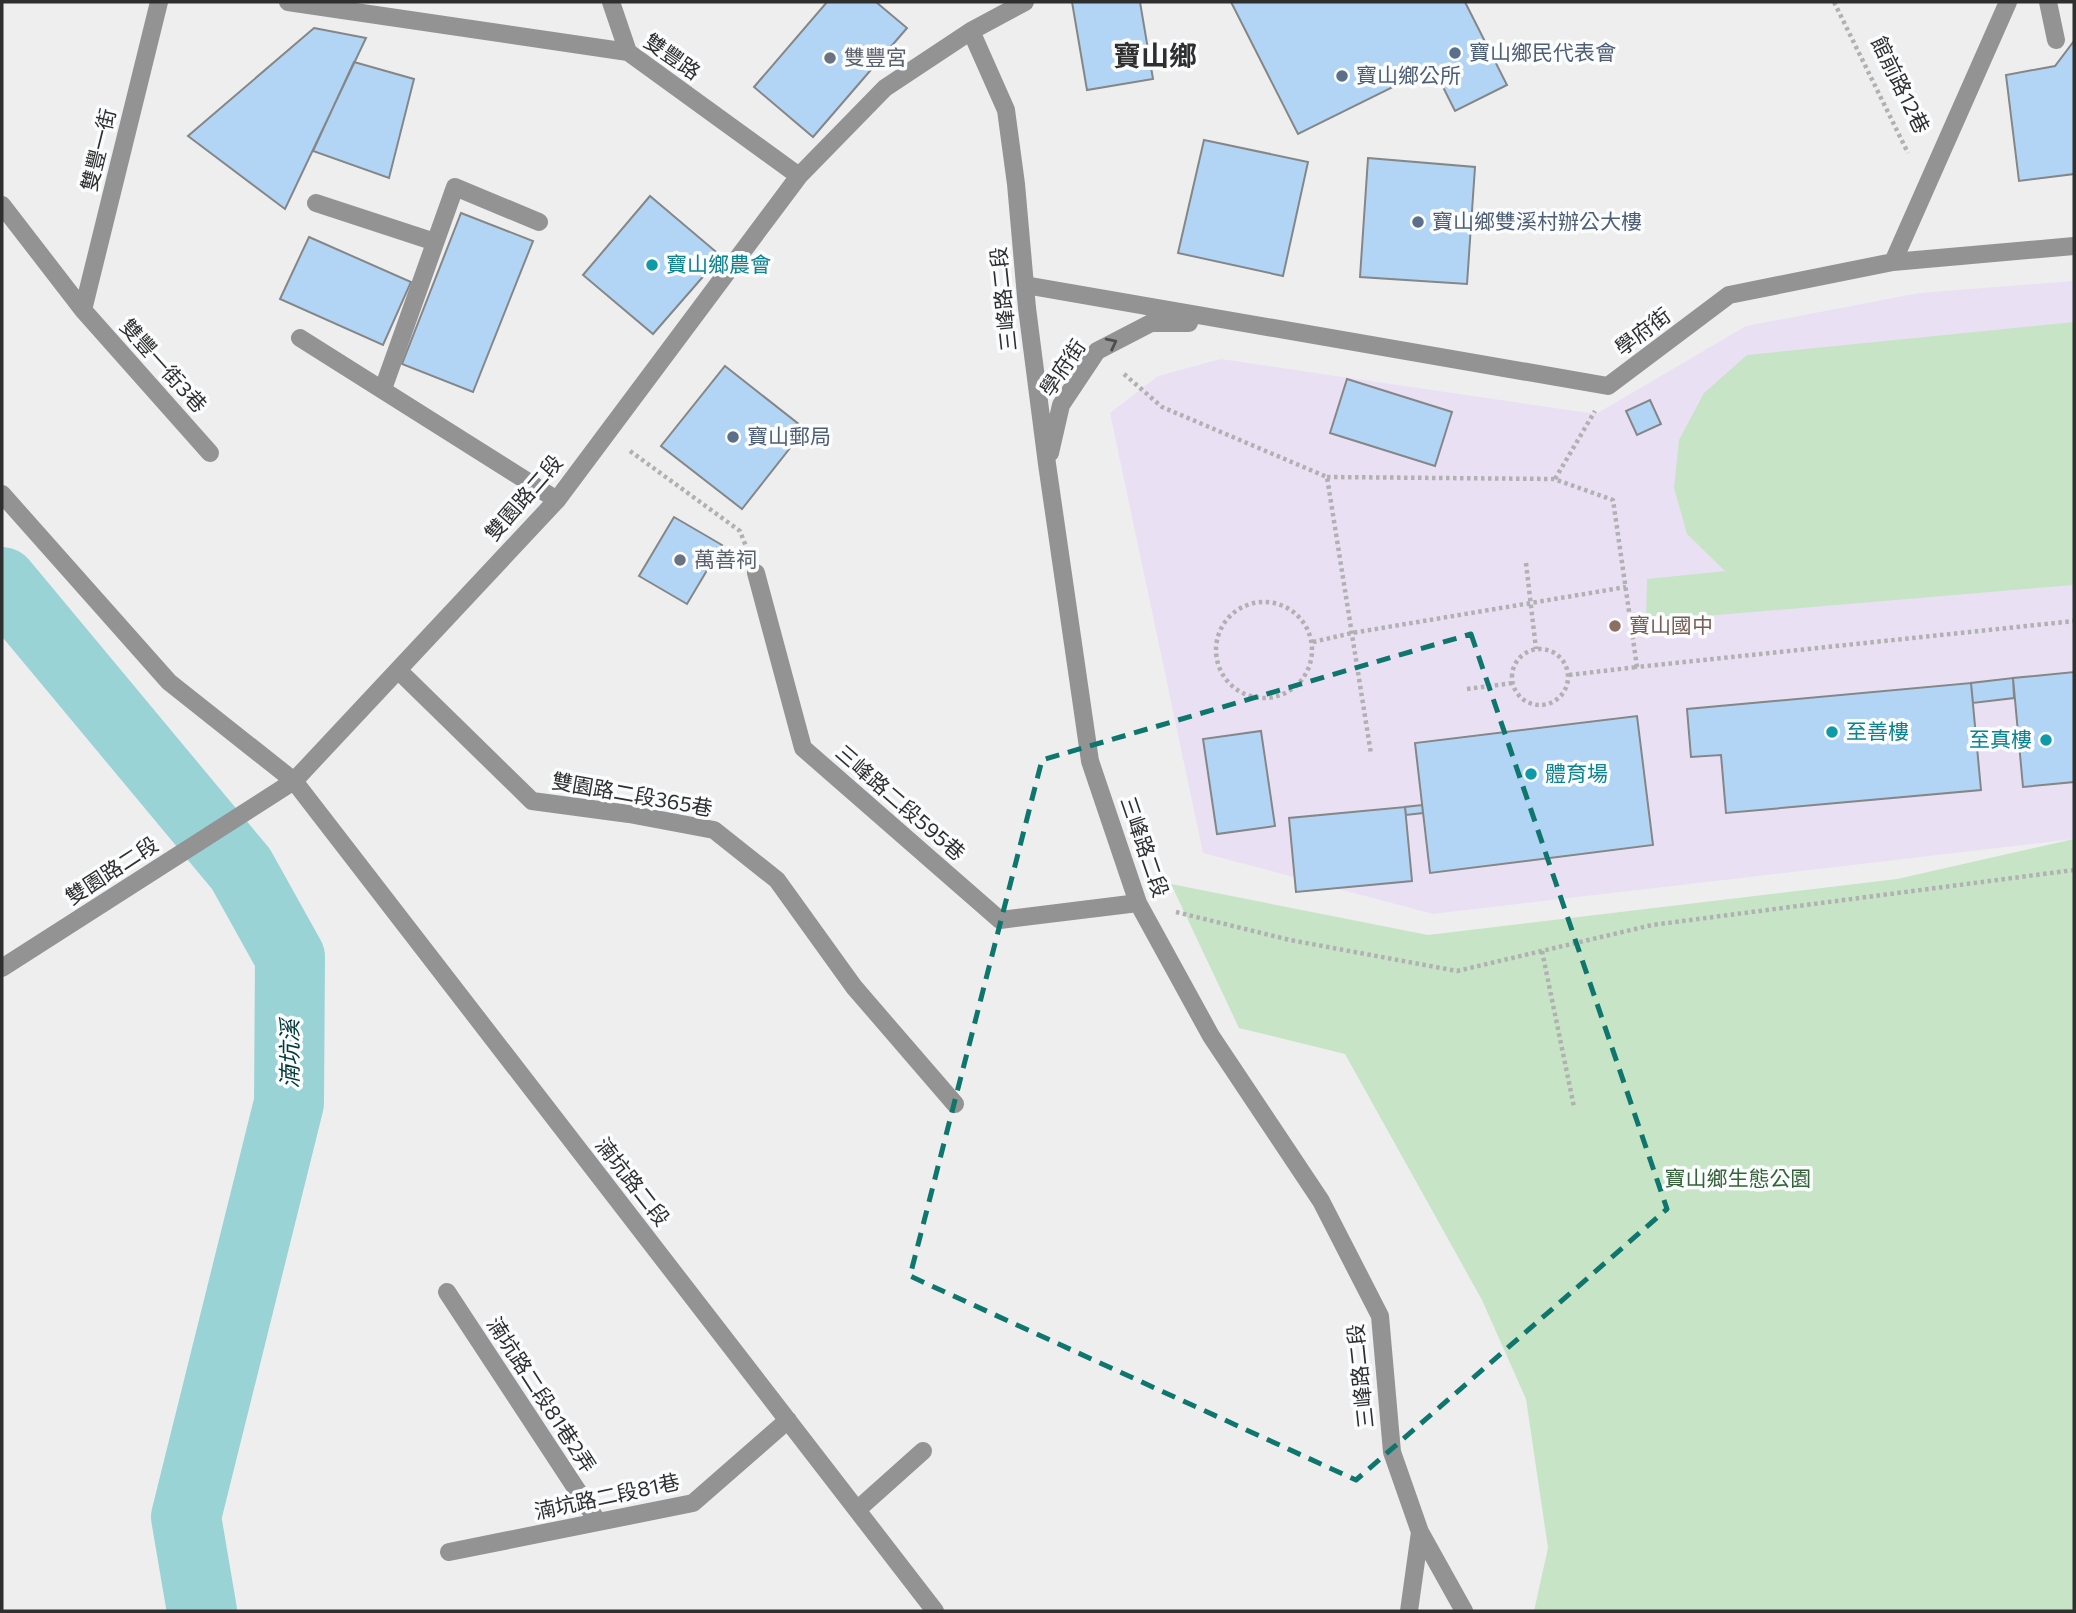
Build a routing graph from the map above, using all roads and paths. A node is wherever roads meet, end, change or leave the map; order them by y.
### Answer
1 (159, 2) edge
2 (288, 2) edge
3 (611, 2) edge
4 (1025, 2) edge
5 (1834, 2) edge
6 (2008, 2) edge
7 (2048, 2) edge
8 (971, 31) junction
9 (2056, 40) dead end
10 (628, 52) junction
11 (799, 176) junction
12 (1926, 188) junction
13 (316, 203) dead end
14 (2, 205) edge
15 (539, 222) dead end
16 (435, 242) junction
17 (2074, 246) edge
18 (1893, 262) junction
19 (1025, 285) junction
20 (83, 310) junction
21 (1233, 323) junction
22 (300, 338) dead end
23 (1124, 374) dead end
24 (1608, 386) junction
25 (383, 389) junction
26 (606, 434) junction
27 (210, 453) dead end
28 (1047, 464) junction
29 (1327, 477) junction
30 (1554, 480) junction
31 (2, 494) edge
32 (556, 500) junction
33 (1526, 563) dead end
34 (756, 573) joint
35 (1626, 587) junction
36 (1532, 603) junction
37 (2074, 621) edge
38 (1352, 633) junction
39 (1313, 642) junction
40 (1536, 649) junction
41 (1637, 667) junction
42 (397, 670) junction
43 (1569, 675) junction
44 (1513, 683) junction
45 (1467, 689) dead end
46 (1371, 754) dead end
47 (294, 781) junction
48 (2074, 870) edge
49 (1138, 903) junction
50 (1542, 951) junction
51 (2, 968) edge
52 (955, 1104) dead end
53 (1574, 1107) dead end
54 (447, 1292) dead end
55 (788, 1420) junction
56 (923, 1451) dead end
57 (857, 1510) junction
58 (598, 1522) junction
59 (1420, 1532) junction
60 (449, 1552) dead end
61 (935, 1611) edge
62 (1409, 1611) edge
63 (1464, 1611) edge

1 - 20 street, 雙豐一街
2 - 10 street, 雙豐路
3 - 10 street
4 - 8 street, 雙園路二段
5 - 12 path, 館前路12巷
6 - 12 street, 館前路12巷
7 - 9 street
8 - 11 street, 雙園路二段
8 - 19 street, 三峰路二段
10 - 11 street, 雙豐路
11 - 26 street, 雙園路二段
12 - 18 street, 館前路12巷
13 - 16 street
14 - 20 street, 雙豐一街3巷
15 - 16 street
16 - 25 street
17 - 18 street, 學府街
18 - 24 street, 學府街
19 - 21 street, 學府街
19 - 28 street, 三峰路二段
20 - 27 street, 雙豐一街3巷
21 - 24 street, 學府街
28 -> 21 street, 學府街
22 - 25 street
23 - 29 path
24 - 30 path
25 - 32 street
26 - 32 street, 雙園路二段
26 - 34 path
28 - 49 street, 三峰路二段
29 - 30 path
29 - 38 path
30 - 35 path
31 - 47 street, 湳坑路二段
32 - 42 street, 雙園路二段
33 - 36 path
34 - 49 street, 三峰路二段595巷
35 - 36 path
35 - 41 path
36 - 38 path
36 - 40 path
37 - 41 path
38 - 39 path
38 - 46 path
39 - 39 path
40 - 43 path
40 - 44 path
41 - 43 path
42 - 47 street, 雙園路二段
42 - 52 street, 雙園路二段365巷
43 - 44 path
44 - 45 path
47 - 51 street, 雙園路二段
47 - 55 street, 湳坑路二段
48 - 50 path
49 - 50 path
49 - 59 street, 三峰路二段
50 - 53 path
54 - 58 street, 湳坑路二段81巷2弄
55 - 57 street, 湳坑路二段
55 - 58 street, 湳坑路二段81巷
56 - 57 street
57 - 61 street, 湳坑路二段
58 - 60 street, 湳坑路二段81巷
59 - 62 street
59 - 63 street, 三峰路二段

